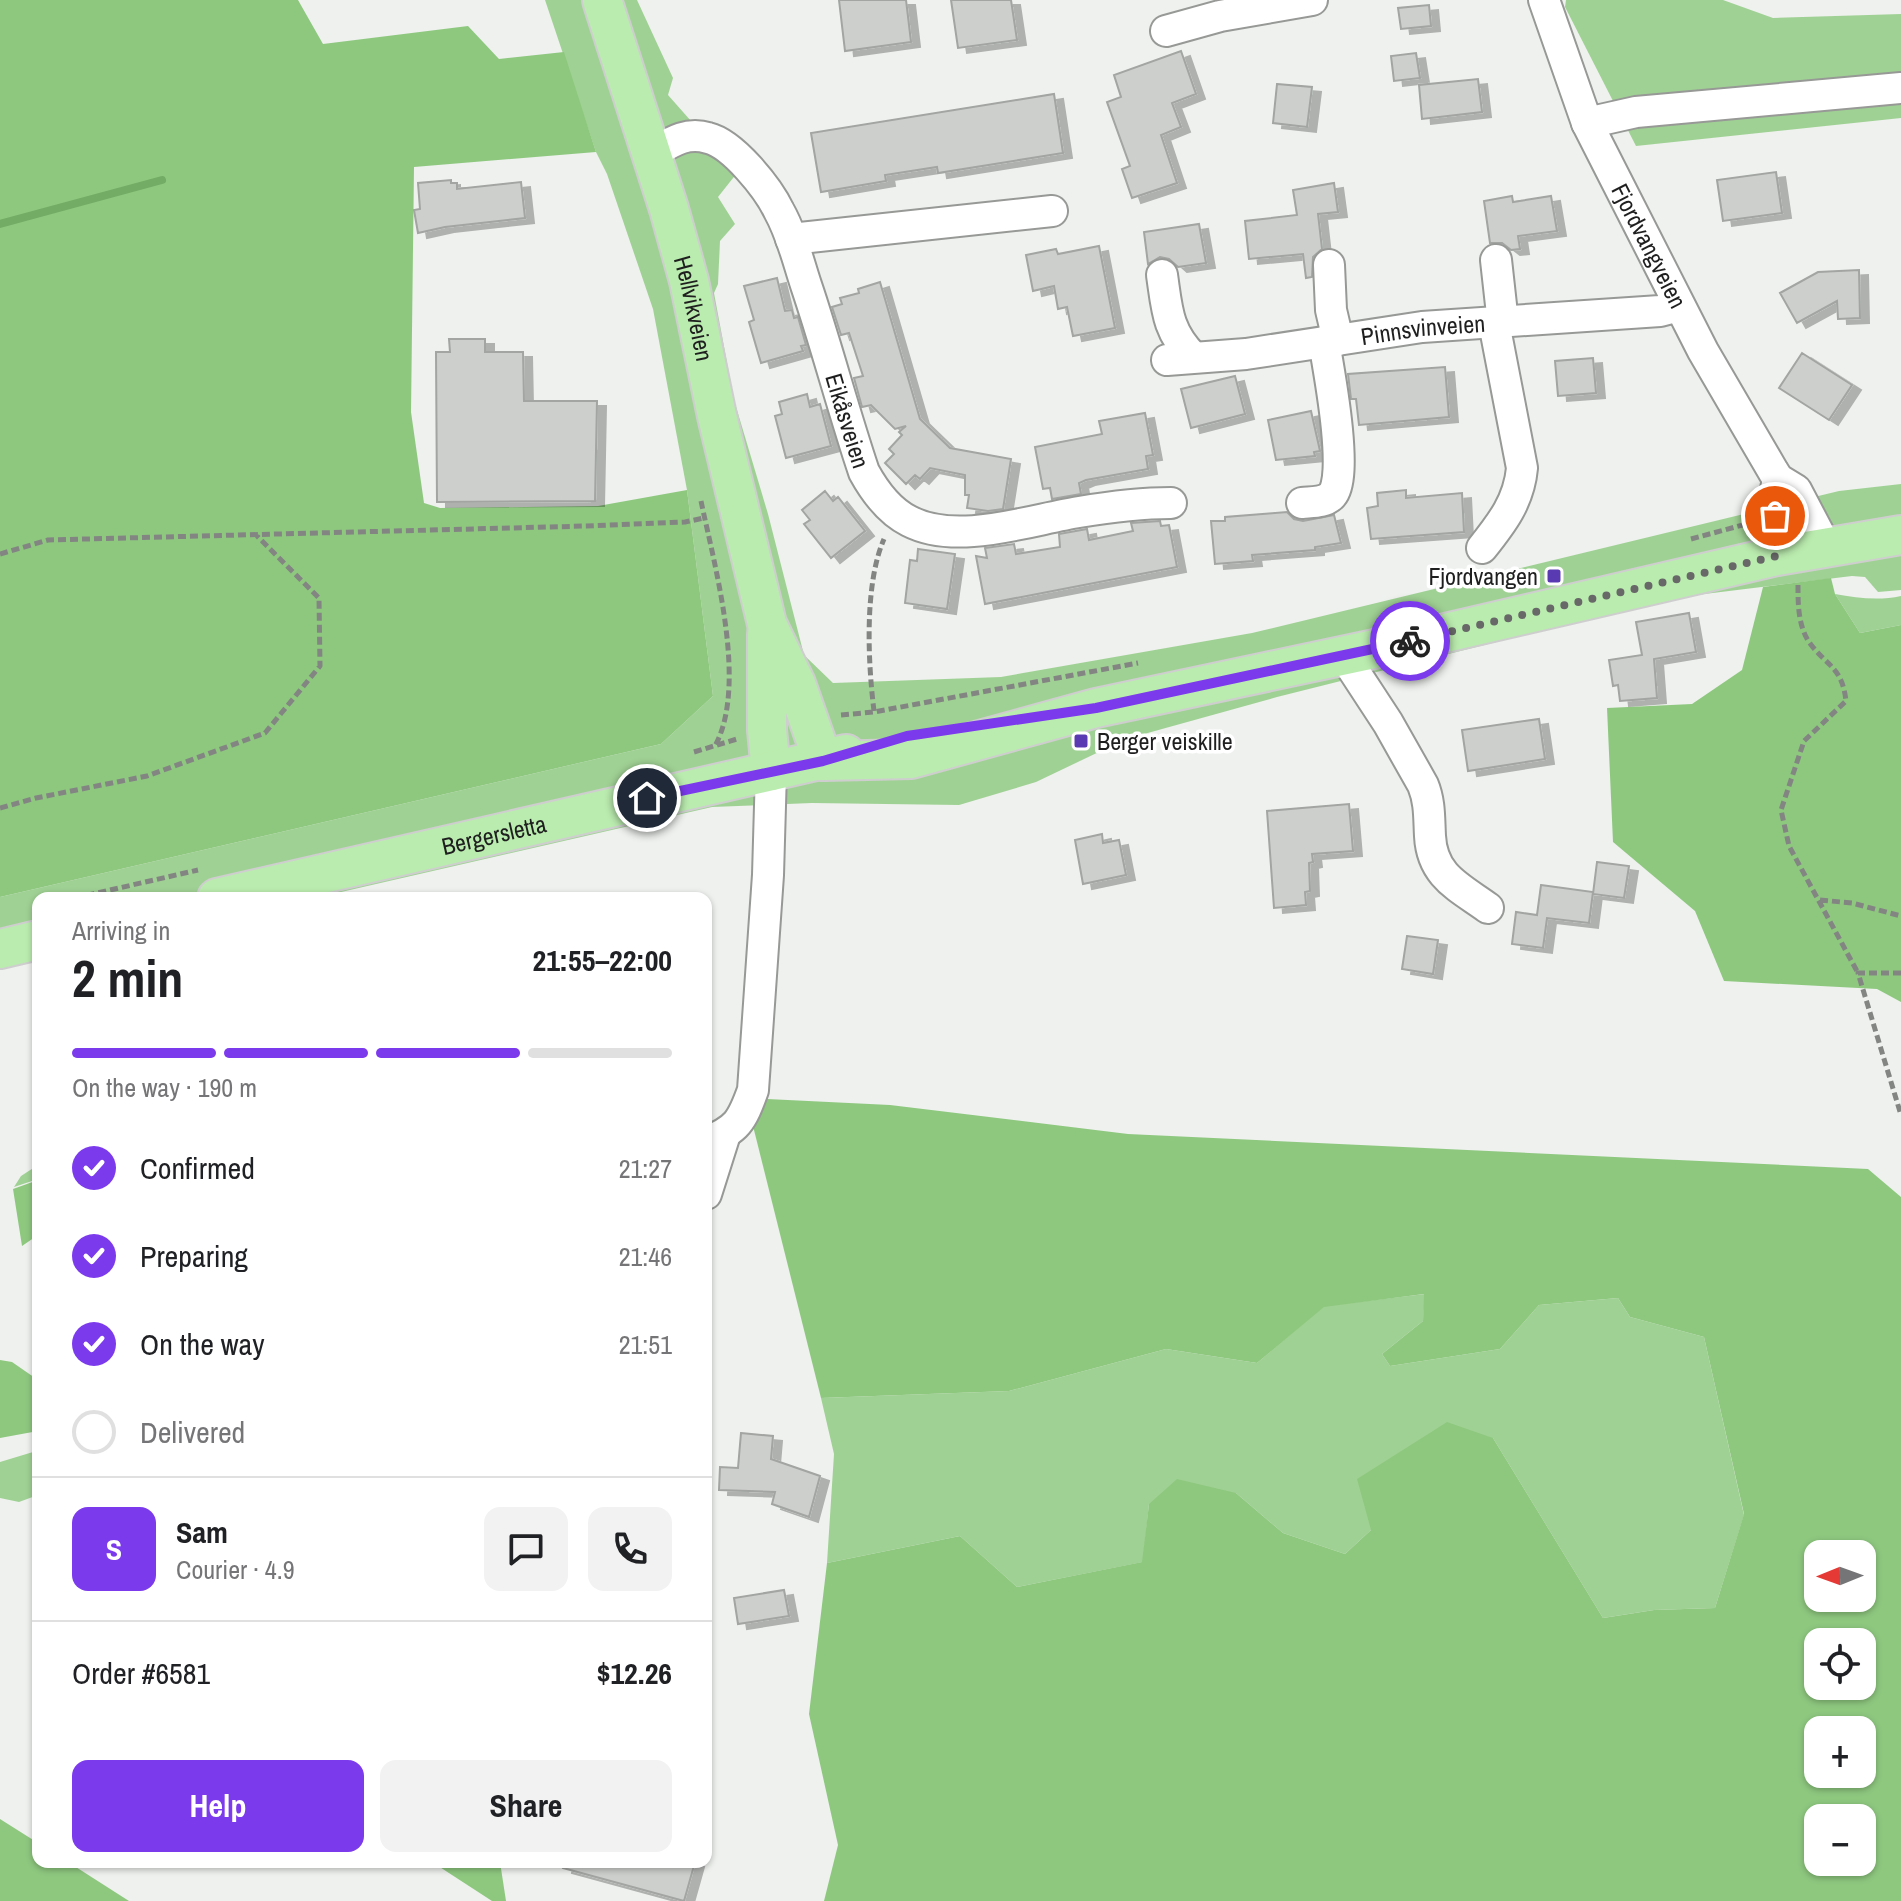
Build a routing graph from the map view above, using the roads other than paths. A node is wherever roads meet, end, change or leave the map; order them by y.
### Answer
1 (602, 0) edge
2 (1312, 0) edge
3 (1544, 0) edge
4 (1166, 31) dead end
5 (1901, 88) edge
6 (1587, 123) junction
7 (651, 154) junction
8 (1052, 211) dead end
9 (791, 239) junction
10 (1496, 260) dead end
11 (1329, 265) dead end
12 (1162, 275) dead end
13 (1679, 306) junction
14 (1499, 323) junction
15 (1331, 341) junction
16 (1778, 479) junction
17 (1171, 503) dead end
18 (1302, 503) dead end
19 (1901, 535) edge
20 (1482, 548) dead end
21 (1801, 552) junction
22 (767, 624) junction
23 (1347, 654) junction
24 (823, 761) junction
25 (771, 771) junction
26 (243, 892) edge
27 (1488, 908) dead end
28 (32, 941) edge
29 (0, 949) edge
30 (716, 1138) edge
31 (712, 1160) edge

1 - 7 main road, Hellvikveien
2 - 4 street
3 - 6 street, Fjordvangveien
5 - 6 street
6 - 13 street, Fjordvangveien
7 - 9 street, Eikåsveien
7 - 22 main road, Hellvikveien
8 - 9 street
9 - 17 street, Eikåsveien
10 - 14 street
11 - 15 street
12 - 15 street, Pinnsvinveien
13 - 14 street, Pinnsvinveien
13 - 16 street, Fjordvangveien
14 - 15 street, Pinnsvinveien
14 - 20 street
15 - 18 street
16 - 21 street
16 - 21 street, Fjordvangveien
19 - 21 main road, Bergersletta
21 - 23 main road, Bergersletta
22 - 24 main road, Hellvikveien
22 - 25 main road, Hellvikveien
23 - 24 main road, Bergersletta
23 - 27 street
24 - 25 main road, Bergersletta
25 - 26 main road, Bergersletta
25 - 30 street
28 - 29 main road
30 - 31 street

